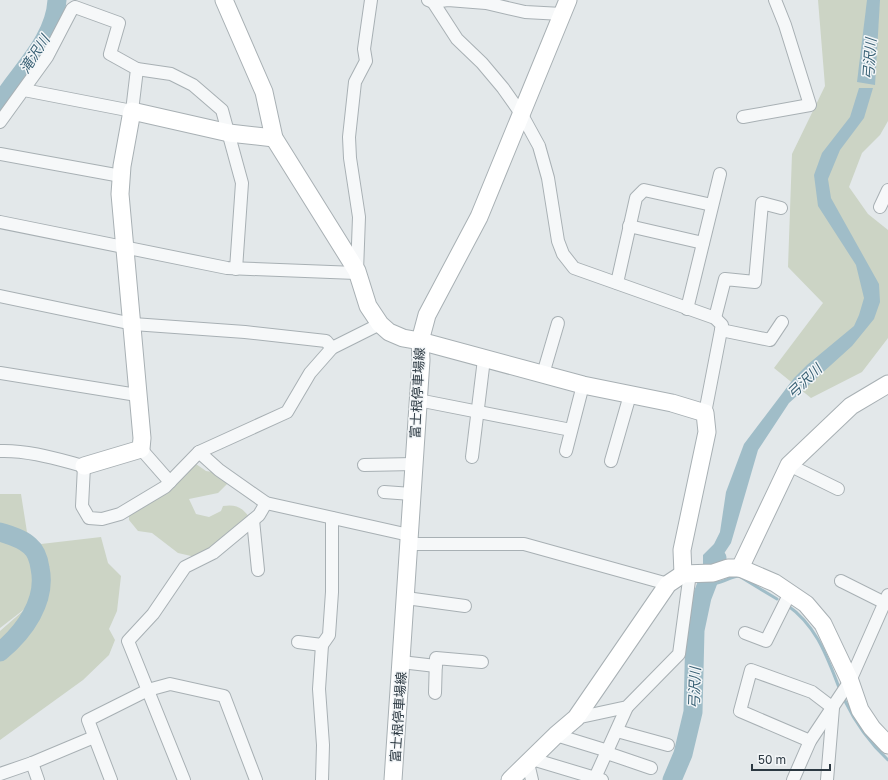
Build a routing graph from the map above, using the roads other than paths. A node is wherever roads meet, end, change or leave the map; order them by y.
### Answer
1 (224, 0) edge
2 (371, 0) edge
3 (775, 0) edge
4 (430, 1) edge
5 (565, 7) edge
6 (137, 69) junction
7 (24, 90) junction
8 (132, 111) junction
9 (522, 115) junction
10 (743, 116) dead end
11 (0, 122) edge
12 (229, 133) junction
13 (274, 138) junction
14 (0, 154) edge
15 (720, 174) dead end
16 (121, 176) junction
17 (888, 190) edge
18 (712, 205) junction
19 (880, 207) dead end
20 (781, 208) dead end
21 (0, 222) edge
22 (629, 226) junction
23 (703, 243) junction
24 (124, 246) junction
25 (236, 269) junction
26 (357, 272) junction
27 (617, 284) junction
28 (0, 296) edge
29 (688, 309) junction
30 (715, 318) junction
31 (782, 322) dead end
32 (558, 323) dead end
33 (133, 324) junction
34 (380, 324) junction
35 (721, 330) junction
36 (420, 341) junction
37 (332, 348) junction
38 (484, 359) junction
39 (0, 372) edge
40 (543, 374) junction
41 (888, 384) edge
42 (583, 385) junction
43 (137, 395) junction
44 (630, 395) junction
45 (418, 400) junction
46 (477, 413) junction
47 (705, 413) junction
48 (571, 430) junction
49 (141, 449) junction
50 (566, 450) dead end
51 (0, 451) edge
52 (199, 452) junction
53 (472, 457) dead end
54 (611, 461) dead end
55 (414, 464) junction
56 (364, 465) dead end
57 (789, 465) junction
58 (84, 466) junction
59 (170, 482) junction
60 (838, 489) dead end
61 (384, 492) dead end
62 (412, 494) junction
63 (266, 503) junction
64 (332, 518) junction
65 (253, 520) junction
66 (409, 539) junction
67 (740, 568) junction
68 (258, 570) dead end
69 (696, 573) junction
70 (841, 581) dead end
71 (668, 584) junction
72 (790, 593) junction
73 (406, 598) junction
74 (886, 599) edge
75 (465, 606) dead end
76 (745, 633) dead end
77 (298, 642) dead end
78 (322, 645) junction
79 (401, 662) junction
80 (482, 662) dead end
81 (436, 666) junction
82 (850, 681) junction
83 (148, 690) junction
84 (435, 693) dead end
85 (627, 707) junction
86 (833, 708) junction
87 (576, 718) junction
88 (617, 731) junction
89 (556, 735) junction
90 (94, 737) junction
91 (810, 741) junction
92 (888, 744) edge
93 (668, 745) dead end
94 (607, 752) junction
95 (530, 761) junction
96 (32, 763) junction
97 (650, 768) dead end
98 (0, 774) edge
99 (597, 779) edge
100 (38, 780) edge
101 (112, 780) edge
102 (184, 780) edge
103 (256, 780) edge
104 (322, 780) edge
105 (393, 780) edge
106 (510, 780) edge
107 (532, 780) edge
108 (793, 780) edge
109 (827, 780) edge

1 - 13 street, 富士根停車場線
2 - 26 street
3 - 10 street
4 - 5 street
4 - 9 street
5 - 9 street
6 - 7 street
6 - 8 street
6 - 12 street
7 - 8 street
7 - 11 street
8 - 12 street
8 - 16 street
9 - 27 street
9 - 36 street
12 - 13 street
12 - 25 street
13 - 26 street, 富士根停車場線
14 - 16 street
15 - 18 street
16 - 24 street
17 - 19 street
18 - 22 street
18 - 23 street
20 - 30 street
21 - 24 street
22 - 23 street
22 - 27 street
23 - 29 street
24 - 25 street
24 - 33 street
25 - 26 street
26 - 34 street, 富士根停車場線
27 - 29 street
28 - 33 street
29 - 30 street
30 - 35 street
31 - 35 street
32 - 40 street
33 - 37 street
33 - 43 street
34 - 36 street, 富士根停車場線
34 - 37 street
35 - 47 street
36 - 38 street
36 - 45 street, 富士根停車場線
37 - 52 street
38 - 40 street
38 - 46 street
39 - 43 street
40 - 42 street
41 - 57 street
42 - 44 street
42 - 48 street
43 - 49 street
44 - 47 street
44 - 54 street
45 - 46 street
45 - 55 street, 富士根停車場線
46 - 48 street
46 - 53 street
47 - 69 street
48 - 50 street
49 - 58 street
49 - 59 street
51 - 58 street
52 - 59 street
52 - 63 street
55 - 56 street
55 - 62 street, 富士根停車場線
57 - 60 street
57 - 67 street
58 - 59 street
61 - 62 street
62 - 66 street, 富士根停車場線
63 - 64 street
63 - 65 street
64 - 66 street
64 - 78 street
65 - 68 street
65 - 83 street
66 - 71 street
66 - 73 street, 富士根停車場線
67 - 69 street
67 - 72 street
69 - 71 street
69 - 85 street
70 - 74 street
71 - 87 street
72 - 76 street
72 - 82 street
73 - 75 street
73 - 79 street, 富士根停車場線
74 - 82 street
77 - 78 street
78 - 104 street
79 - 81 street
79 - 105 street, 富士根停車場線
80 - 81 street
81 - 84 street
82 - 86 street
82 - 92 street
83 - 90 street
83 - 102 street
83 - 103 street
85 - 87 street
85 - 88 street
86 - 91 street
86 - 91 street
86 - 109 street
87 - 89 street
88 - 93 street
88 - 94 street
89 - 94 street
89 - 95 street
90 - 96 street
90 - 101 street
91 - 108 street
94 - 97 street
94 - 99 street
95 - 99 street
95 - 106 street
95 - 107 street
96 - 98 street
96 - 100 street

